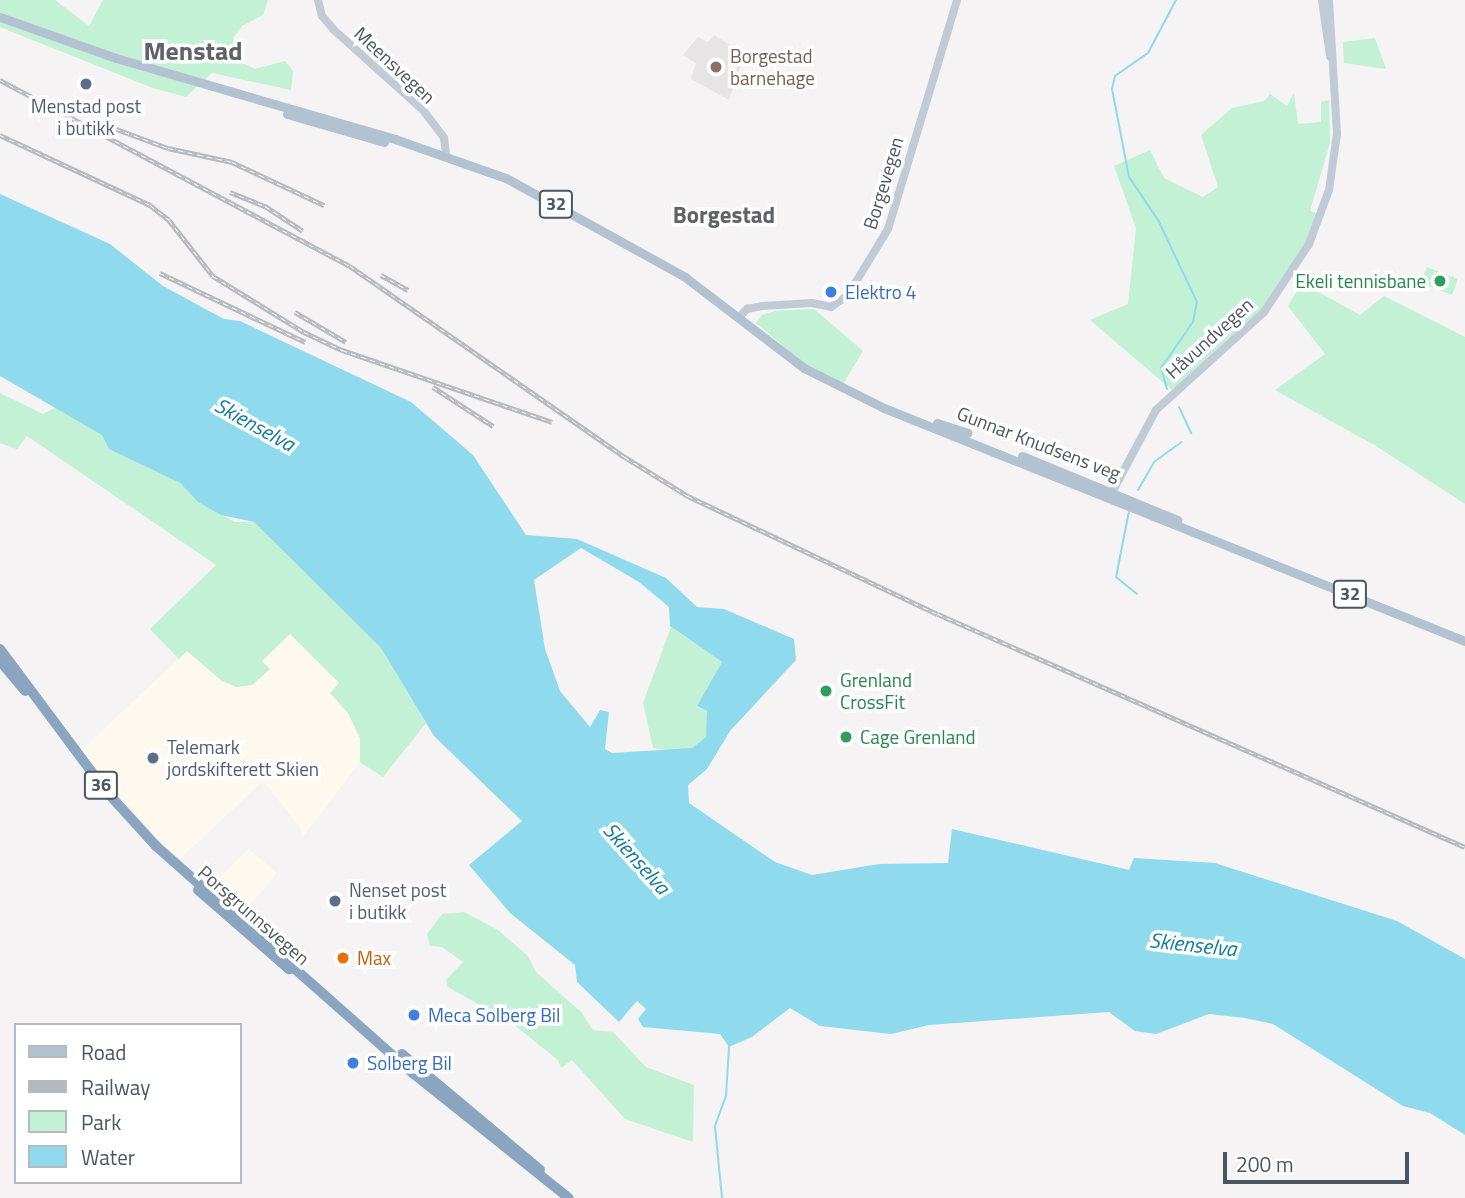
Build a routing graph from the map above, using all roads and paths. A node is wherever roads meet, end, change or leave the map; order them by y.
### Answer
1 (318, 0) edge
2 (957, 0) edge
3 (1322, 0) edge
4 (1329, 0) edge
5 (0, 17) edge
6 (1335, 76) junction
7 (446, 155) junction
8 (740, 316) junction
9 (1111, 494) junction
10 (1465, 641) edge
11 (0, 649) edge
12 (0, 661) edge
13 (50, 719) junction
14 (566, 1196) edge

1 - 7 main road, Meensvegen
2 - 8 main road, Borgevegen
3 - 6 main road, Håvundvegen
4 - 6 main road, Håvundvegen
5 - 7 main road, Gunnar Knudsens veg / 32
6 - 9 main road, Håvundvegen
7 - 8 main road, Gunnar Knudsens veg / 32
8 - 9 main road, Gunnar Knudsens veg / 32
9 - 10 main road, Gunnar Knudsens veg / 32
11 - 13 highway, Porsgrunnsvegen / 36
12 - 13 highway, Porsgrunnsvegen / 36
13 - 14 highway, Porsgrunnsvegen / 36

